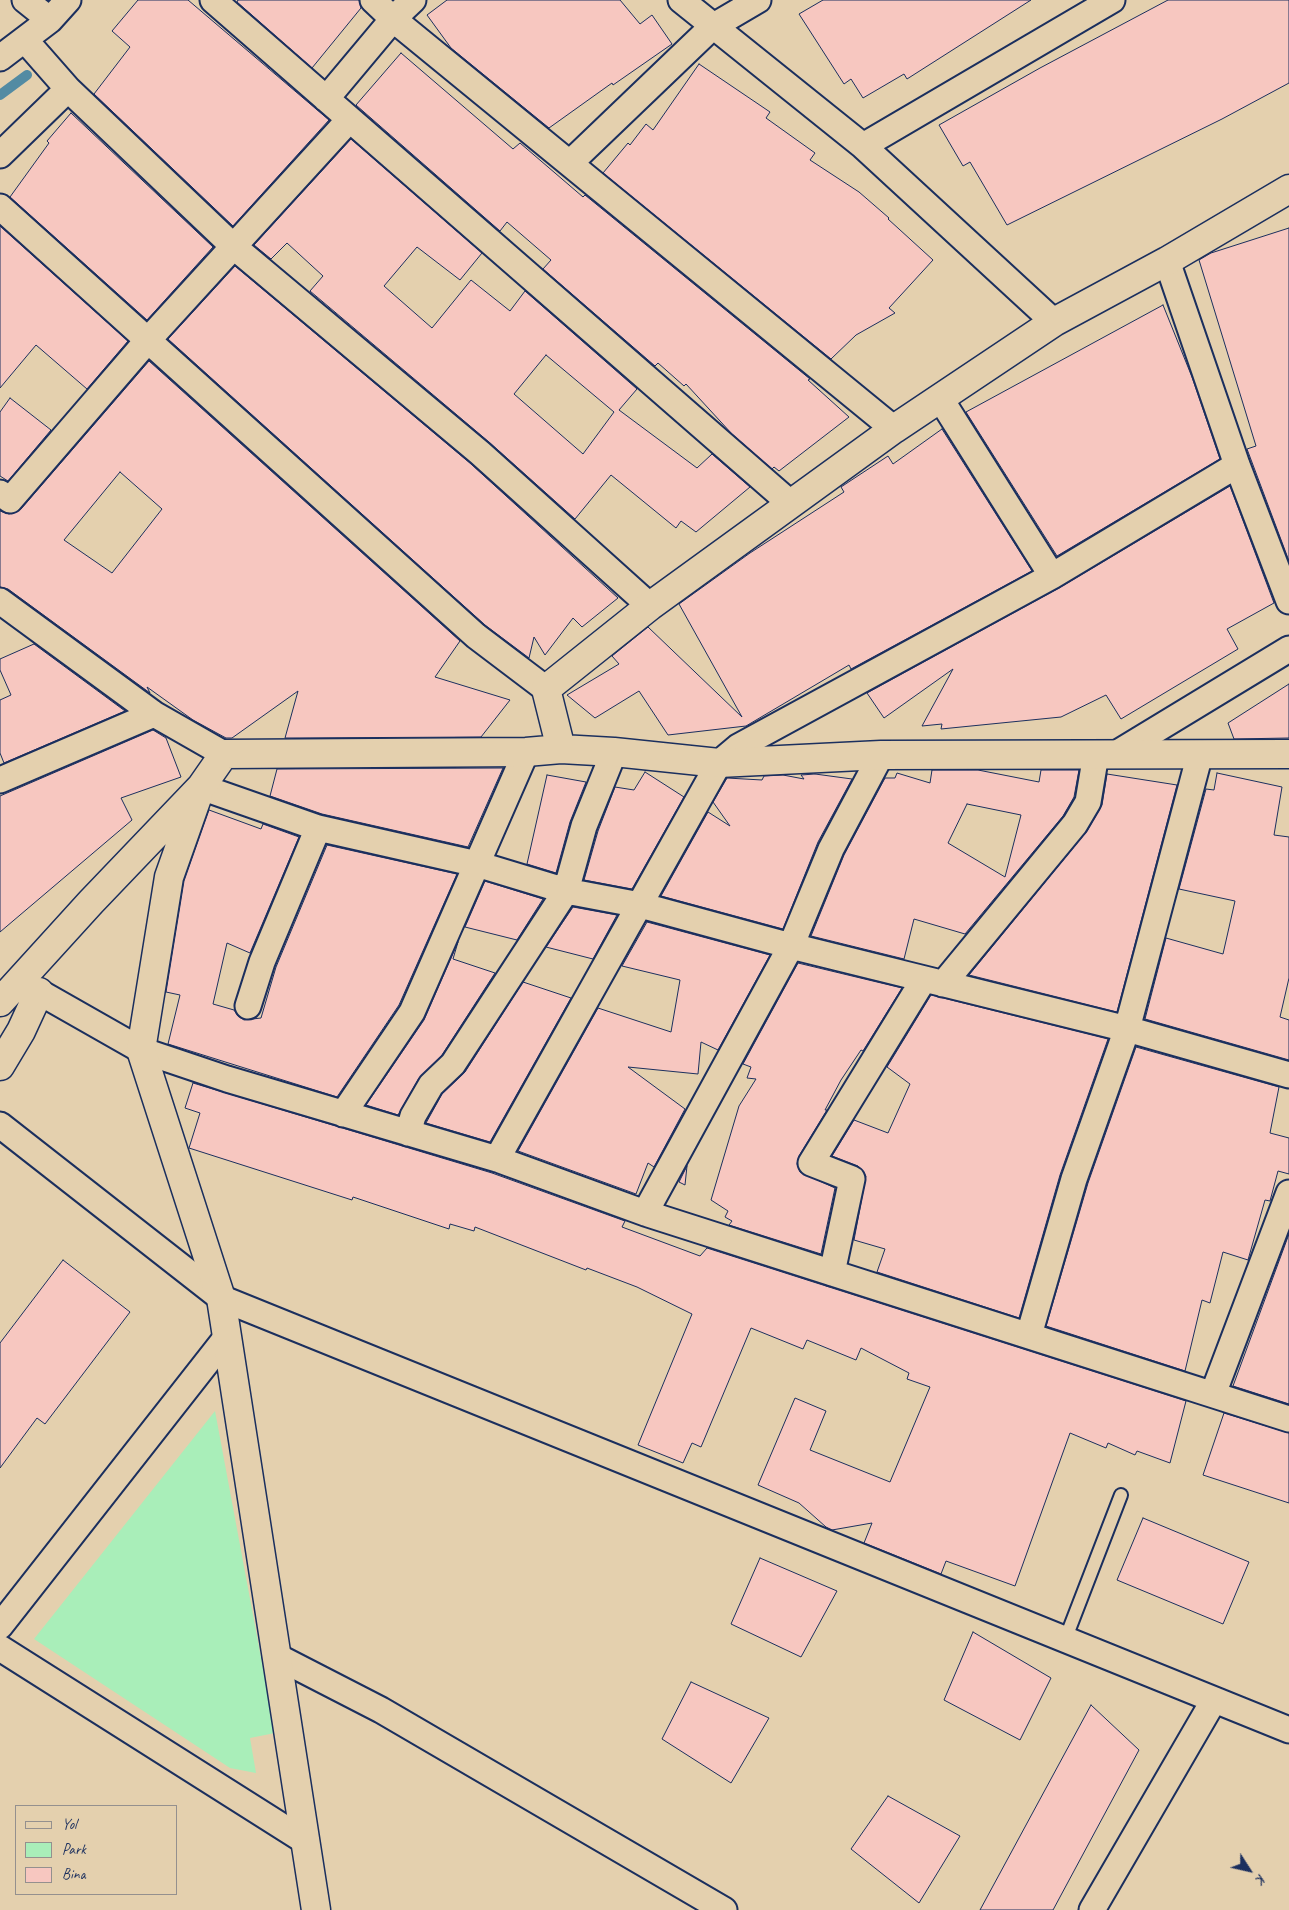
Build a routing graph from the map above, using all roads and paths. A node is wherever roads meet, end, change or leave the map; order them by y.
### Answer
1 (25, 0) edge
2 (68, 0) edge
3 (212, 0) edge
4 (373, 0) edge
5 (413, 0) edge
6 (681, 0) edge
7 (758, 0) edge
8 (1112, 0) edge
9 (393, 19) junction
10 (50, 20) junction
11 (712, 27) junction
12 (25, 40) junction
13 (0, 58) edge
14 (68, 89) junction
15 (326, 100) junction
16 (349, 120) junction
17 (864, 146) junction
18 (0, 155) edge
19 (570, 162) junction
20 (1289, 189) edge
21 (0, 207) edge
22 (233, 246) junction
23 (1167, 261) junction
24 (1054, 322) junction
25 (148, 340) junction
26 (940, 398) junction
27 (894, 430) junction
28 (1236, 465) junction
29 (0, 493) edge
30 (790, 504) junction
31 (1052, 576) junction
32 (0, 601) edge
33 (1289, 601) edge
34 (650, 606) junction
35 (1289, 649) edge
36 (546, 689) junction
37 (154, 714) junction
38 (561, 749) junction
39 (526, 752) junction
40 (614, 752) junction
41 (224, 754) junction
42 (1106, 754) junction
43 (1200, 754) junction
44 (1289, 754) edge
45 (880, 755) junction
46 (719, 763) junction
47 (0, 780) edge
48 (201, 787) junction
49 (318, 828) junction
50 (477, 864) junction
51 (566, 892) junction
52 (640, 905) junction
53 (791, 946) junction
54 (933, 982) junction
55 (19, 992) edge
56 (248, 1006) dead end
57 (1127, 1029) junction
58 (141, 1050) junction
59 (0, 1066) edge
60 (1289, 1074) edge
61 (343, 1114) junction
62 (0, 1124) edge
63 (408, 1133) junction
64 (496, 1160) junction
65 (1289, 1193) edge
66 (645, 1213) junction
67 (832, 1273) junction
68 (221, 1298) junction
69 (1029, 1335) junction
70 (226, 1338) junction
71 (1212, 1394) junction
72 (1289, 1419) edge
73 (1120, 1496) dead end
74 (0, 1626) edge
75 (1065, 1640) junction
76 (0, 1648) edge
77 (276, 1656) junction
78 (1214, 1700) junction
79 (1289, 1730) edge
80 (305, 1842) junction
81 (316, 1910) edge
82 (724, 1910) edge
83 (1092, 1910) edge

1 - 10 street
2 - 10 street
3 - 15 street
4 - 9 street
5 - 9 street
6 - 11 street
7 - 11 street
8 - 17 street
9 - 15 street
9 - 19 street
10 - 12 street
11 - 17 street
11 - 19 street
12 - 13 street
12 - 14 street
14 - 18 street
14 - 22 street
15 - 16 street
16 - 22 street
16 - 30 street
17 - 24 street
19 - 27 street
20 - 23 street
21 - 25 street
22 - 25 street
22 - 34 street
23 - 24 street
23 - 28 street
24 - 26 street
25 - 29 street
25 - 36 street
26 - 27 street
26 - 31 street
27 - 30 street
28 - 31 street
28 - 33 street
30 - 34 street
31 - 46 street
32 - 37 street
34 - 36 street
35 - 42 street
36 - 38 street
37 - 41 street
37 - 47 street
38 - 39 street
38 - 40 street
39 - 41 street
39 - 50 street
40 - 46 street
40 - 51 street
41 - 48 street
42 - 43 street
42 - 45 street
42 - 54 street
43 - 44 street
43 - 57 street
45 - 46 street
45 - 53 street
46 - 52 street
48 - 49 street
48 - 55 street
48 - 58 street
49 - 50 street
49 - 56 street
50 - 51 street
50 - 61 street
51 - 52 street
51 - 63 street
52 - 53 street
52 - 64 street
53 - 54 street
53 - 66 street
54 - 57 street
54 - 67 street
55 - 58 street
55 - 59 street
57 - 60 street
57 - 69 street
58 - 61 street
58 - 68 street
61 - 63 street
62 - 68 street
63 - 64 street
64 - 66 street
65 - 71 street
66 - 67 street
67 - 69 street
68 - 70 street
68 - 75 street
69 - 71 street
70 - 74 street
70 - 77 street
71 - 72 street
73 - 75 lane
75 - 78 street
76 - 80 street
77 - 80 street
77 - 82 street
78 - 79 street
78 - 83 street
80 - 81 street

